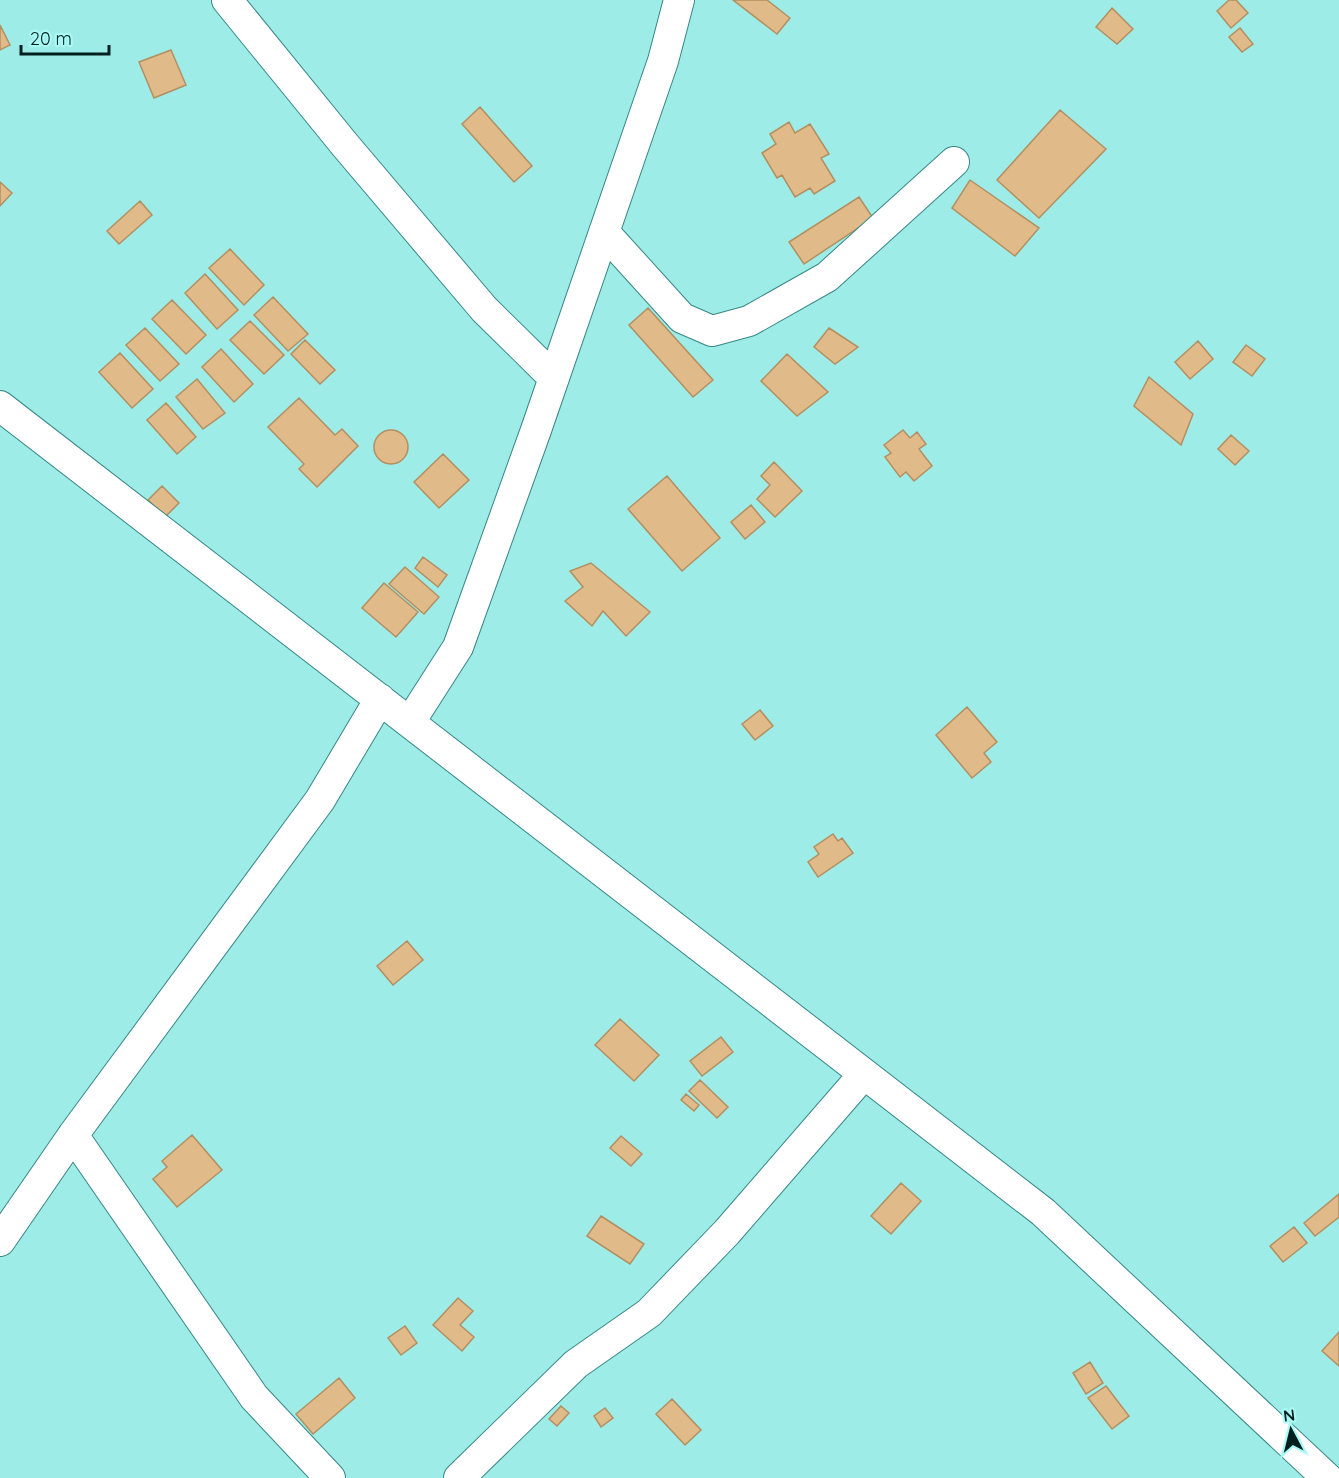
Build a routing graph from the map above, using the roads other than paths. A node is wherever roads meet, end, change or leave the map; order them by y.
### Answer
1 (227, 0) edge
2 (680, 0) edge
3 (954, 162) dead end
4 (604, 232) junction
5 (554, 378) junction
6 (0, 406) edge
7 (380, 699) junction
8 (410, 722) junction
9 (864, 1074) junction
10 (72, 1135) junction
11 (0, 1241) edge
12 (330, 1478) edge
13 (459, 1478) edge
14 (1327, 1478) edge

1 - 5 street
2 - 4 street
3 - 4 street
4 - 5 street
5 - 8 street
6 - 7 street
7 - 8 street
7 - 10 street
8 - 9 street
9 - 13 street
9 - 14 street
10 - 11 street
10 - 12 street

